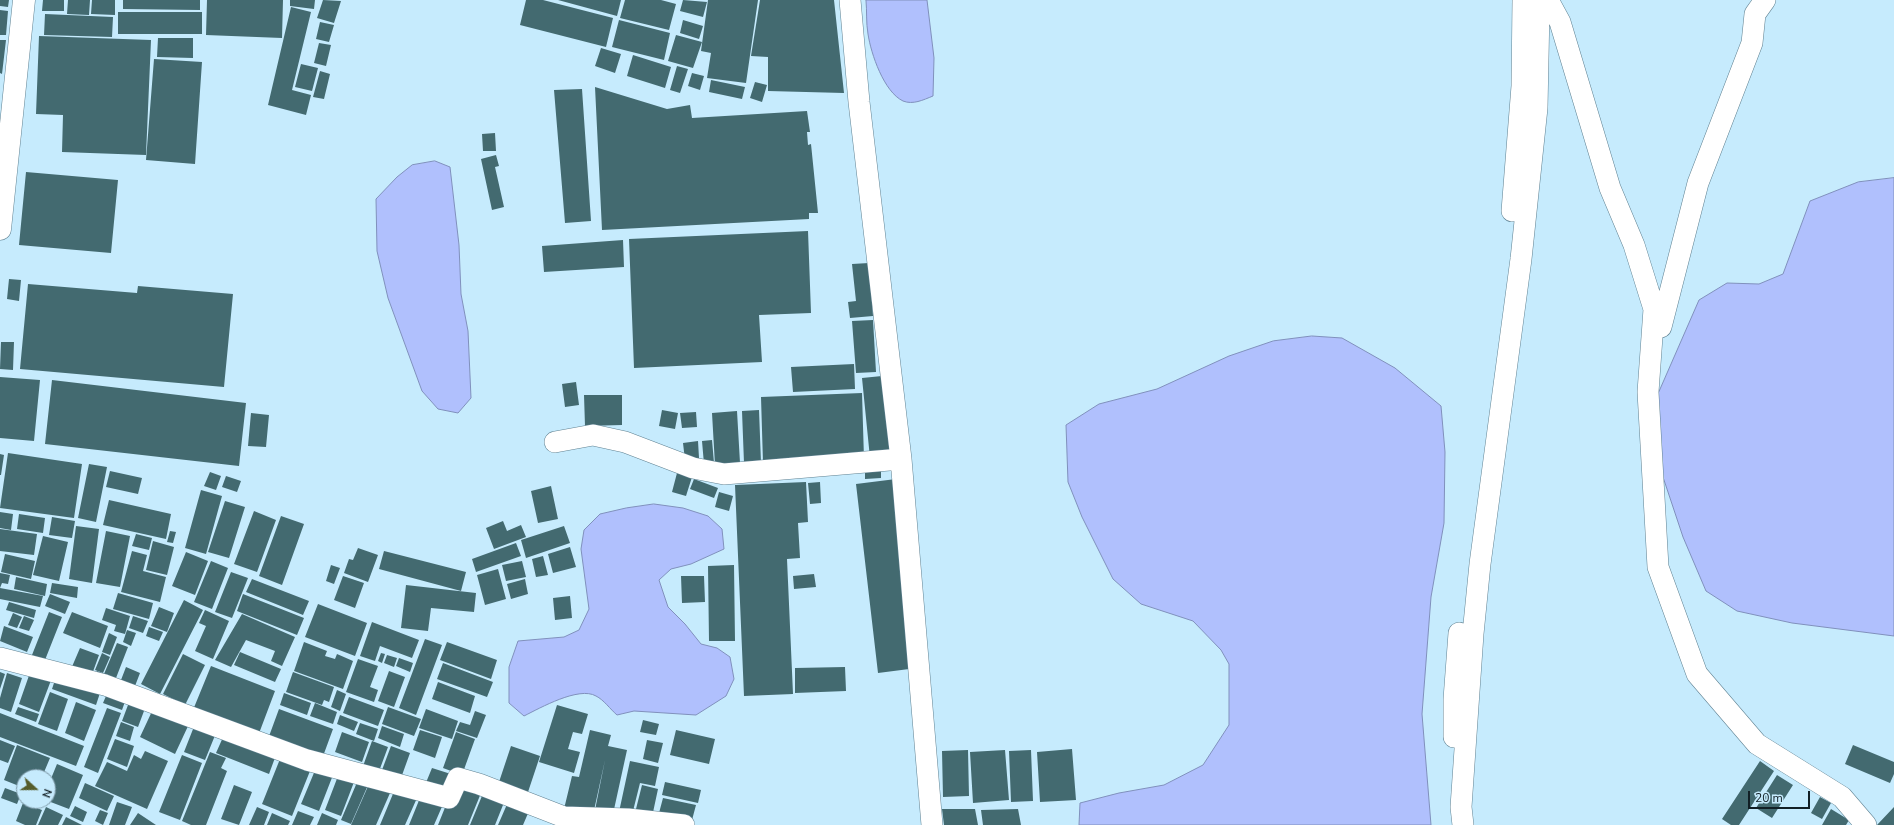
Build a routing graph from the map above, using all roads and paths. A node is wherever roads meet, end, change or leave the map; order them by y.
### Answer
1 (24, 0) edge
2 (850, 0) edge
3 (1523, 0) edge
4 (1537, 0) edge
5 (1548, 0) edge
6 (1765, 0) edge
7 (0, 230) edge
8 (1648, 384) junction
9 (555, 442) dead end
10 (901, 459) junction
11 (0, 658) edge
12 (684, 825) edge
13 (932, 825) edge
14 (1454, 825) edge
15 (1463, 825) edge
16 (1866, 825) edge

1 - 7 street
2 - 10 street
3 - 14 street
4 - 15 street
5 - 8 street
6 - 8 street
8 - 16 street
9 - 10 street
10 - 13 street
11 - 12 street

